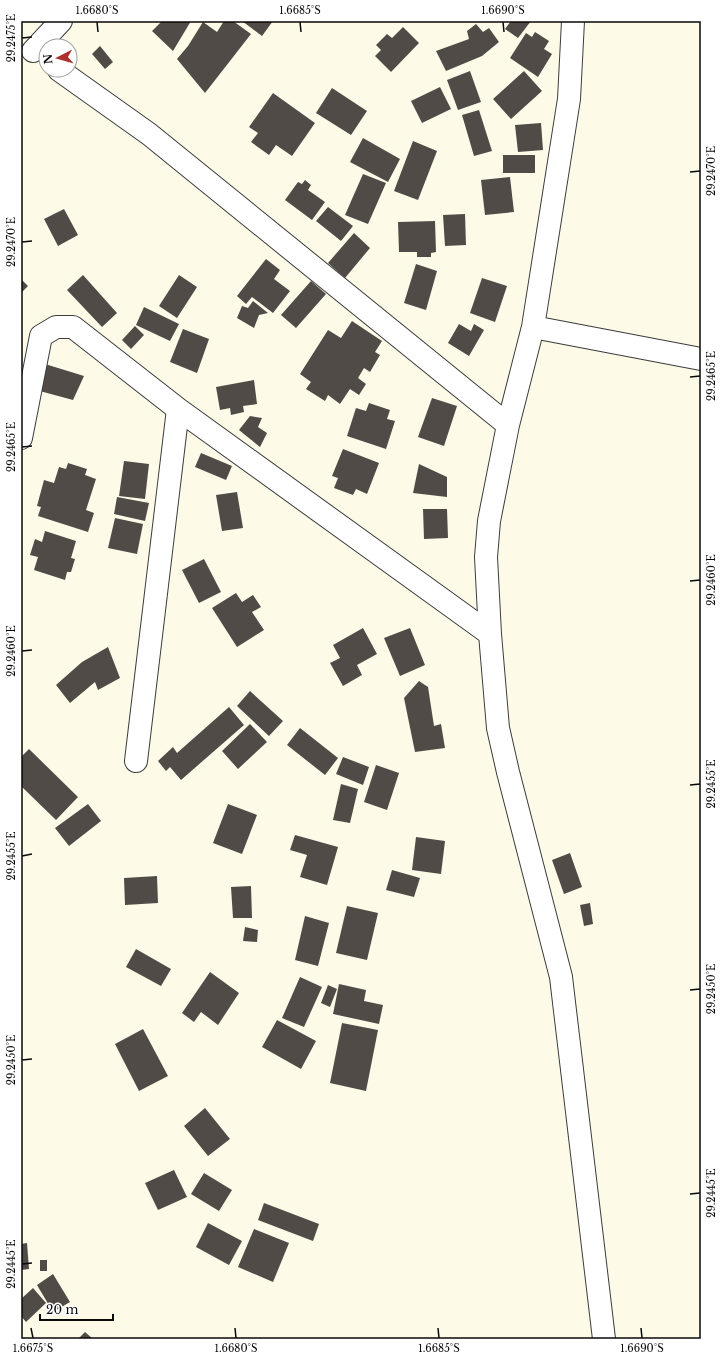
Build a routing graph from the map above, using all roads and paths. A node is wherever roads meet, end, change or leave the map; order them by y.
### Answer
1 (61, 21) edge
2 (573, 21) edge
3 (33, 54) edge
4 (71, 78) edge
5 (533, 327) junction
6 (701, 359) edge
7 (178, 409) junction
8 (508, 425) junction
9 (21, 438) edge
10 (490, 634) junction
11 (136, 761) dead end
12 (604, 1339) edge

1 - 3 street
2 - 5 street
4 - 8 street
5 - 6 street
5 - 8 street
7 - 9 street
7 - 10 street
7 - 11 street
8 - 10 street
10 - 12 street

